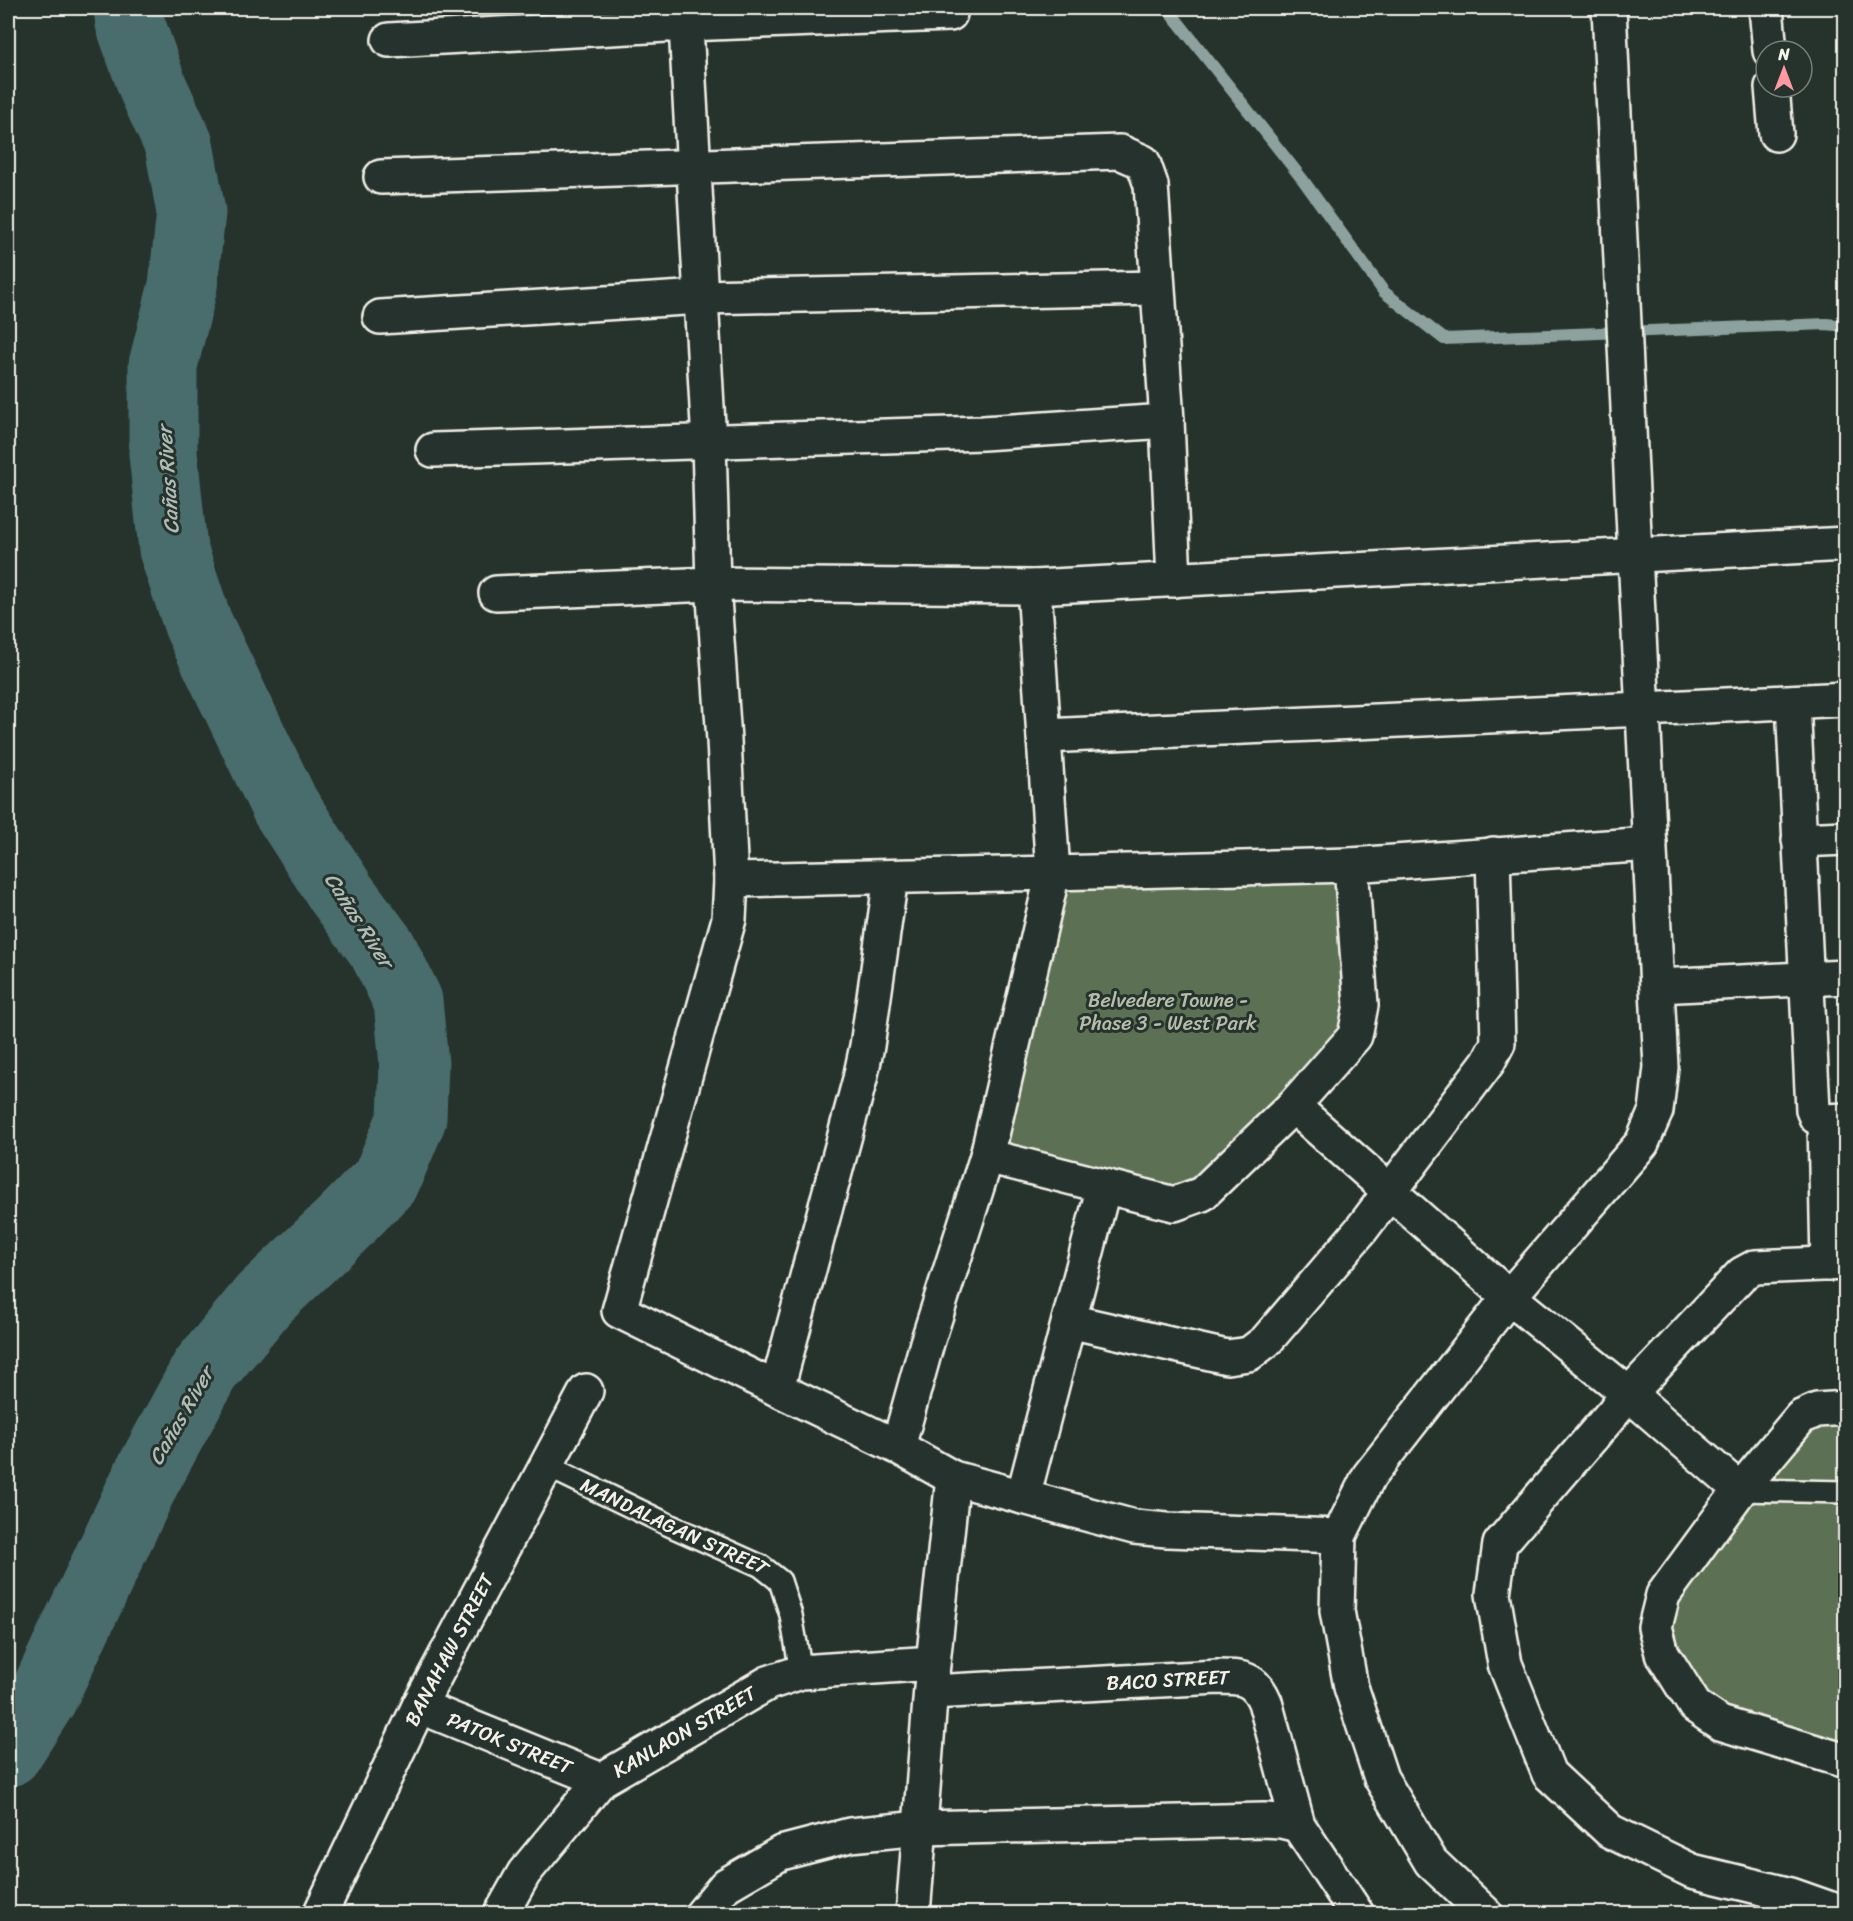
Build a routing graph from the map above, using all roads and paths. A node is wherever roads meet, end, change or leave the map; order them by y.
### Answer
1 (1609, 8) edge
2 (1766, 8) edge
3 (950, 14) dead end
4 (685, 16) edge
5 (1769, 39) edge
6 (389, 40) dead end
7 (1773, 99) edge
8 (1776, 134) dead end
9 (693, 167) junction
10 (381, 177) dead end
11 (1157, 288) junction
12 (701, 297) junction
13 (380, 317) dead end
14 (1167, 421) junction
15 (709, 443) junction
16 (433, 450) dead end
17 (1845, 544) edge
18 (1635, 555) junction
19 (1174, 580) junction
20 (713, 584) junction
21 (1034, 588) junction
22 (496, 593) dead end
23 (1845, 699) edge
24 (1793, 702) junction
25 (1643, 710) junction
26 (1044, 736) junction
27 (1845, 838) edge
28 (1799, 840) junction
29 (1650, 844) junction
30 (1493, 854) junction
31 (1351, 865) junction
32 (1053, 873) junction
33 (891, 877) junction
34 (731, 880) junction
35 (1845, 977) edge
36 (1807, 979) junction
37 (1657, 986) junction
38 (1293, 1106) junction
39 (1835, 1120) edge
40 (987, 1156) junction
41 (1104, 1186) junction
42 (1389, 1191) junction
43 (1837, 1263) edge
44 (1509, 1297) junction
45 (1069, 1321) junction
46 (777, 1389) junction
47 (586, 1391) dead end
48 (1629, 1394) junction
49 (1845, 1408) edge
50 (898, 1447) junction
51 (547, 1466) junction
52 (953, 1478) junction
53 (1740, 1490) junction
54 (1845, 1492) edge
55 (1023, 1497) junction
56 (1339, 1536) junction
57 (801, 1672) junction
58 (932, 1677) junction
59 (419, 1706) junction
60 (1845, 1761) edge
61 (601, 1780) junction
62 (1298, 1825) junction
63 (920, 1828) junction
64 (320, 1914) edge
65 (501, 1914) edge
66 (702, 1914) edge
67 (913, 1914) edge
68 (1357, 1914) edge
69 (1486, 1914) edge
70 (1845, 1914) edge

1 - 18 street
2 - 5 street
3 - 4 street
4 - 6 street
4 - 9 street
7 - 8 street
9 - 10 street
9 - 11 street
9 - 12 street
11 - 12 street
11 - 14 street
12 - 13 street
12 - 15 street
14 - 15 street
14 - 19 street
15 - 16 street
15 - 20 street
17 - 18 street
18 - 19 street
18 - 25 street
19 - 21 street
20 - 21 street
20 - 22 street
20 - 34 street
21 - 26 street
23 - 24 street
24 - 25 street
24 - 28 street
25 - 26 street
25 - 29 street
26 - 32 street
27 - 28 street
28 - 36 street
29 - 30 street
29 - 37 street
30 - 31 street
30 - 42 street
31 - 32 street
31 - 38 street
32 - 33 street
32 - 40 street
33 - 34 street
33 - 46 street
34 - 46 street
35 - 36 street
36 - 37 street
36 - 39 street
37 - 44 street
38 - 41 street
38 - 42 street
39 - 43 street
40 - 41 street
40 - 50 street
41 - 45 street
42 - 44 street
42 - 45 street
43 - 48 street
44 - 48 street
44 - 56 street
45 - 55 street
46 - 50 street
47 - 51 street, BANAHAW STREET
48 - 53 street
48 - 70 street
49 - 53 street
50 - 52 street
51 - 57 lane, MANDALAGAN STREET
51 - 59 street, BANAHAW STREET
52 - 55 street
52 - 58 street
53 - 54 lane
53 - 60 street
55 - 56 street
56 - 69 street
57 - 58 street, KANLAON STREET
57 - 61 street, KANLAON STREET
58 - 62 street, BACO STREET
58 - 63 street
59 - 61 street, PATOK STREET
59 - 64 street, BANAHAW STREET
61 - 65 street, KANLAON STREET
62 - 63 street
62 - 68 street, BACO STREET
63 - 66 street
63 - 67 street

